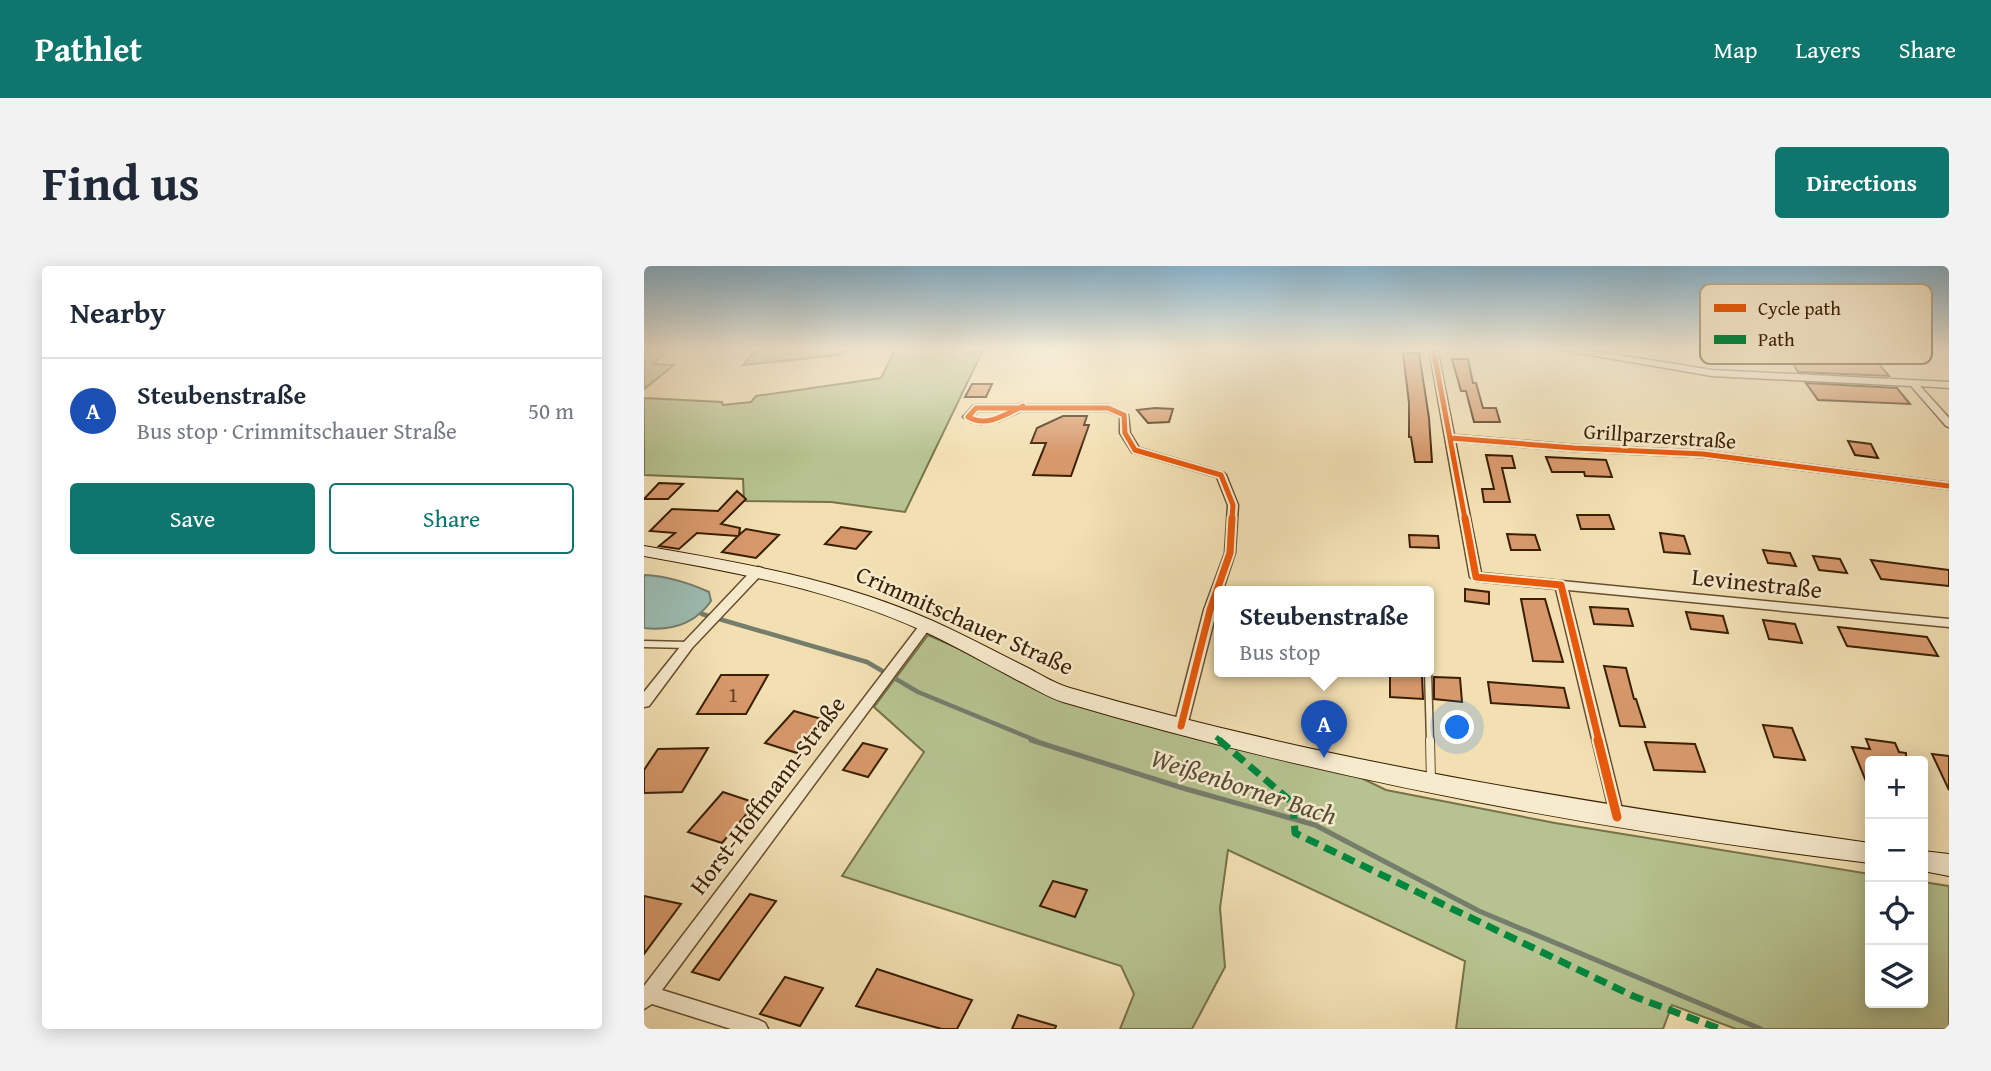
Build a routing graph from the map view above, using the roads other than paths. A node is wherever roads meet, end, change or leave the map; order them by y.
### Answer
1 (1914, 383) edge
2 (1440, 384) edge
3 (1925, 384) edge
4 (1949, 385) edge
5 (1023, 406) dead end
6 (1949, 425) edge
7 (1451, 438) junction
8 (1949, 486) edge
9 (644, 551) edge
10 (758, 571) junction
11 (1561, 585) junction
12 (1218, 586) edge
13 (1214, 599) edge
14 (1949, 623) edge
15 (926, 625) junction
16 (644, 644) edge
17 (688, 645) junction
18 (1428, 677) edge
19 (644, 702) edge
20 (1181, 726) junction
21 (1431, 782) junction
22 (1617, 817) junction
23 (1865, 852) edge
24 (1928, 862) edge
25 (1949, 865) edge
26 (646, 997) edge
27 (760, 1029) edge

1 - 6 street
2 - 7 street
3 - 4 street
5 - 12 street
7 - 8 street, Grillparzerstraße
7 - 11 street, Levinestraße
9 - 10 main road, Crimmitschauer Straße
10 - 15 main road, Crimmitschauer Straße
10 - 17 street
11 - 14 street, Levinestraße
11 - 22 street
13 - 20 street
15 - 20 main road, Crimmitschauer Straße
15 - 26 street, Horst-Hoffmann-Straße
16 - 17 lane
17 - 19 street
18 - 21 lane
20 - 21 main road, Crimmitschauer Straße
21 - 22 main road, Crimmitschauer Straße
22 - 23 main road, Crimmitschauer Straße
24 - 25 main road
26 - 27 street, Horst-Hoffmann-Straße

